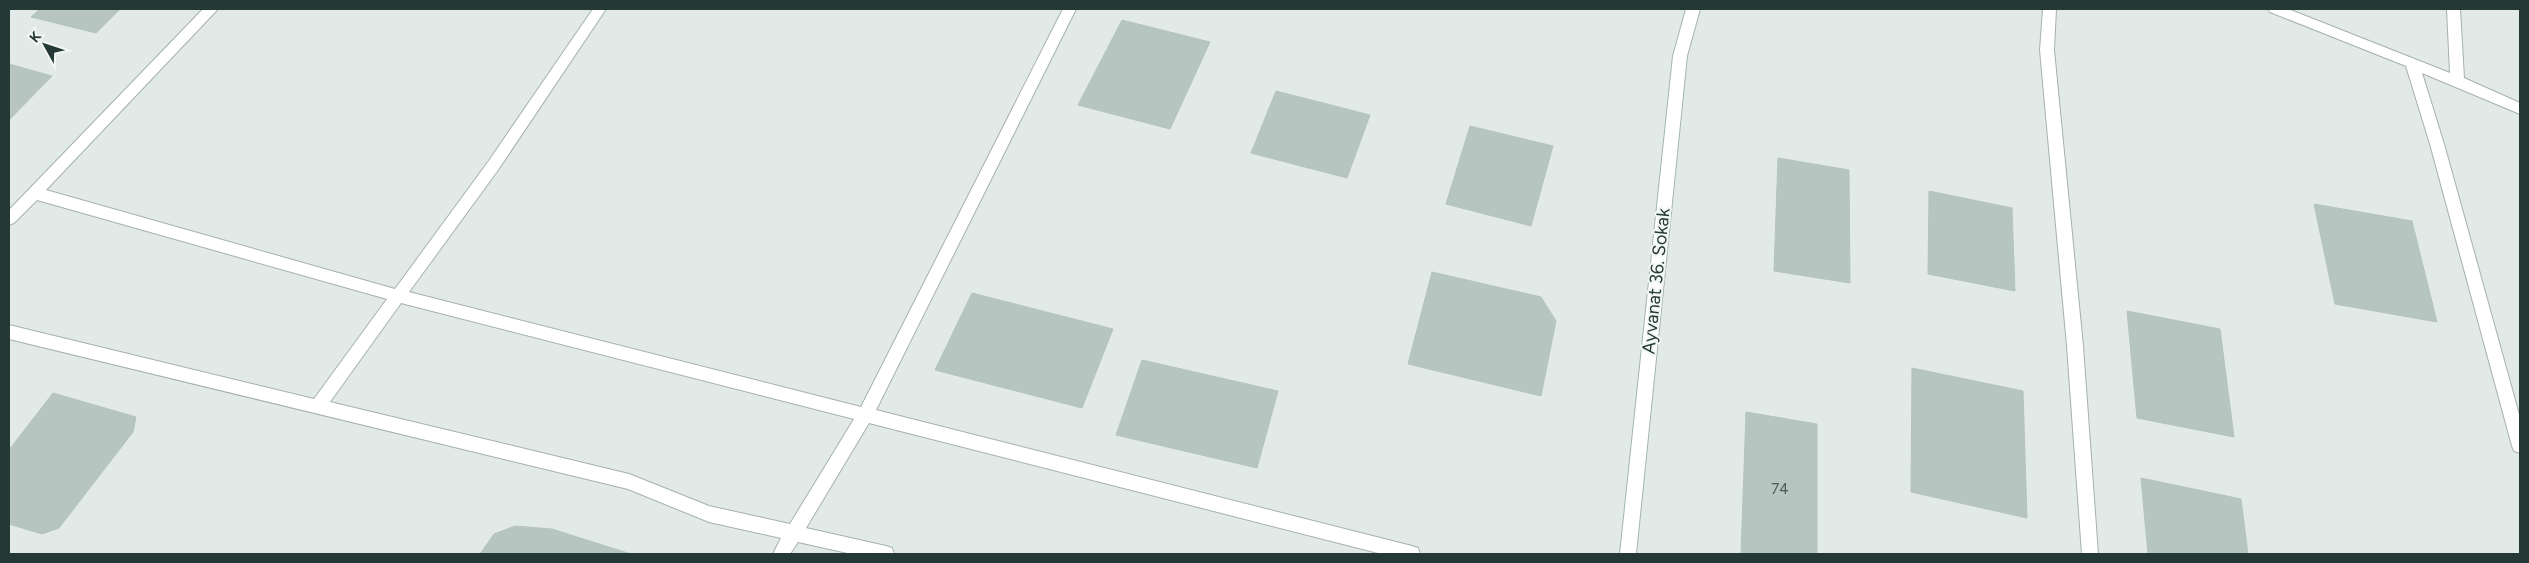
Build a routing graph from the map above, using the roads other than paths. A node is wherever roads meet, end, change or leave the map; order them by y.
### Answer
1 (211, 9) edge
2 (600, 9) edge
3 (1070, 9) edge
4 (1693, 9) edge
5 (2049, 9) edge
6 (2275, 9) edge
7 (2454, 9) edge
8 (2412, 63) junction
9 (2457, 81) junction
10 (2520, 109) edge
11 (34, 193) junction
12 (9, 219) edge
13 (398, 296) junction
14 (9, 332) edge
15 (317, 407) junction
16 (865, 415) junction
17 (2520, 446) edge
18 (795, 534) junction
19 (781, 554) edge
20 (886, 554) edge
21 (1412, 554) edge
22 (1628, 554) edge
23 (2090, 554) edge

1 - 11 street
2 - 13 street
3 - 16 street
4 - 22 street, Ayvanat 36. Sokak
5 - 23 street
6 - 8 street
7 - 9 street
8 - 9 street
8 - 17 street
9 - 10 street
11 - 12 street
11 - 13 street
13 - 15 street
13 - 16 street
14 - 15 street
15 - 18 street
16 - 18 street
16 - 21 street
18 - 19 street
18 - 20 street

